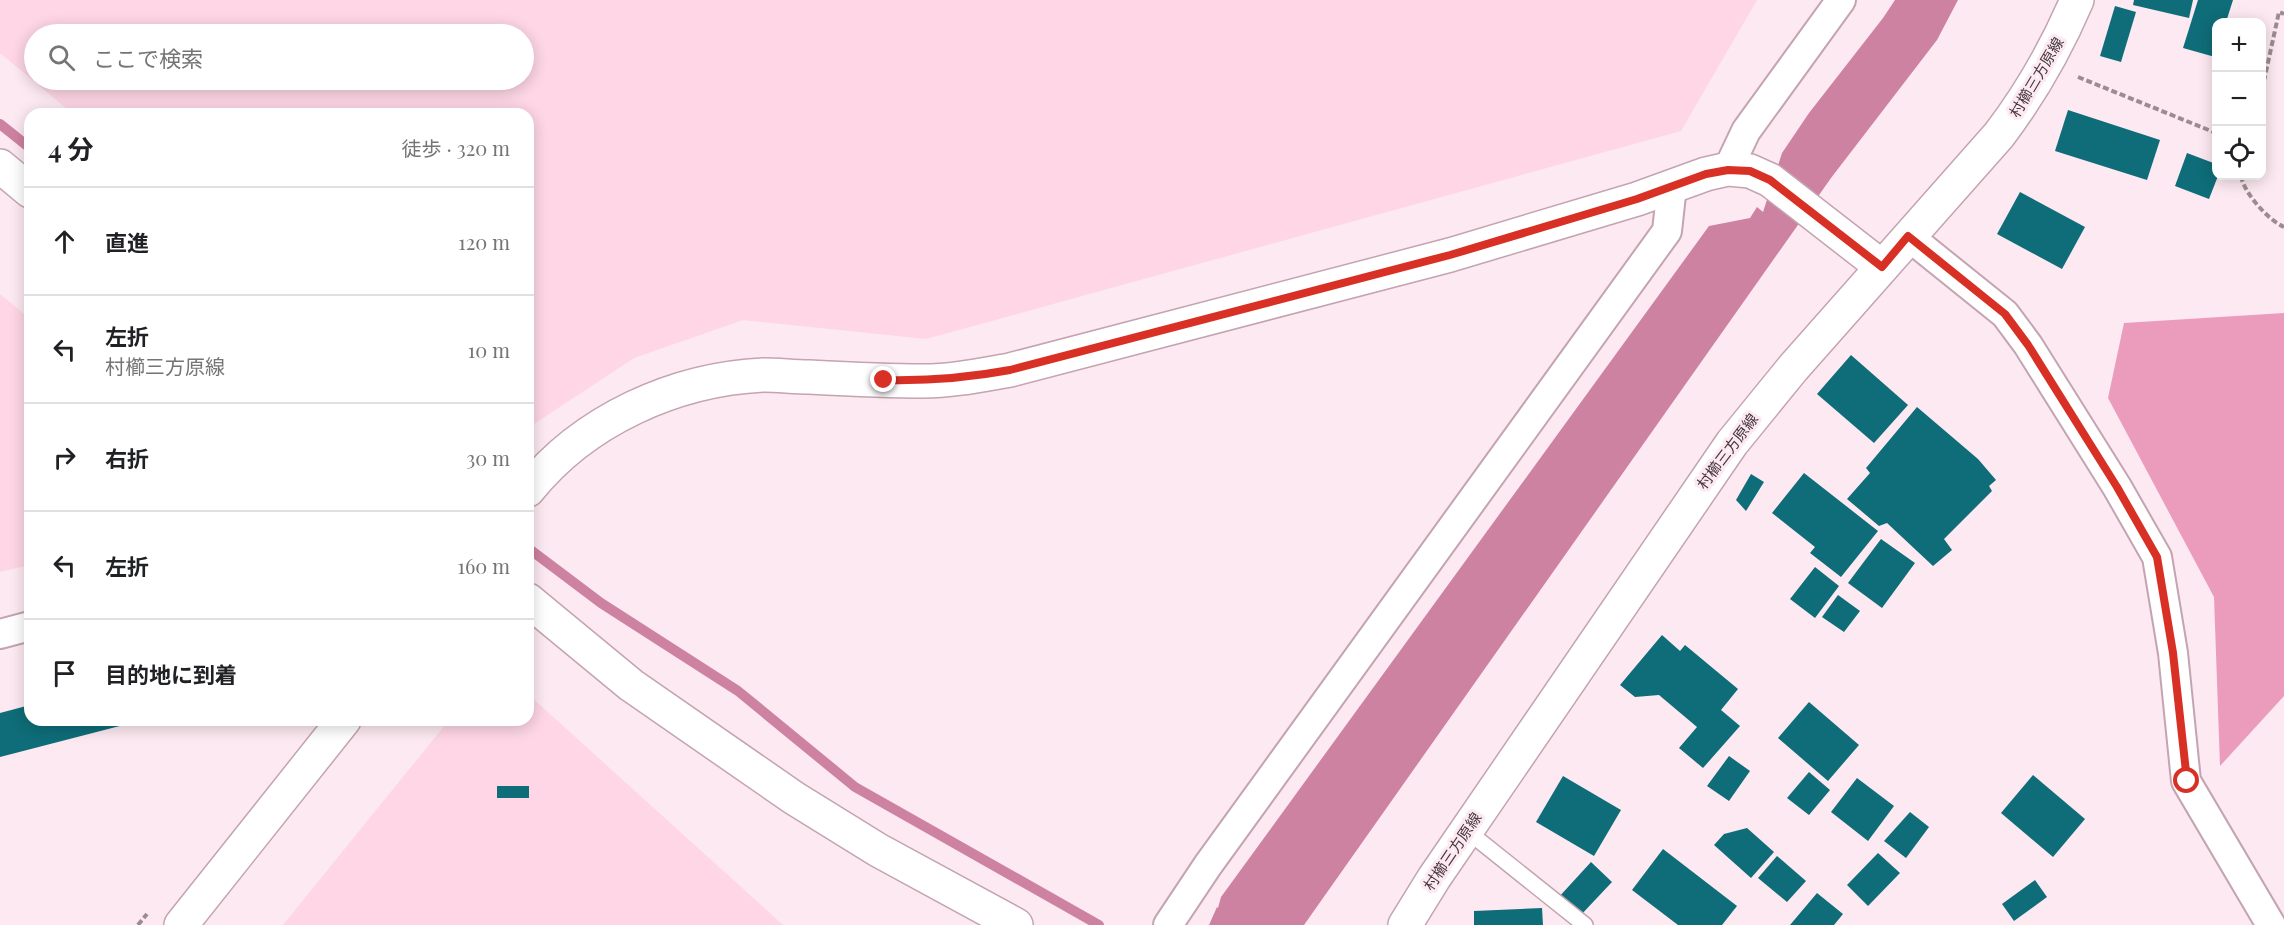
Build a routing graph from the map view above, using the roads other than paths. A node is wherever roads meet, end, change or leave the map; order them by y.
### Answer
1 (1841, 0) edge
2 (2077, 0) edge
3 (0, 166) edge
4 (1728, 170) junction
5 (24, 186) edge
6 (1672, 186) junction
7 (1908, 236) junction
8 (1882, 267) junction
9 (534, 484) edge
10 (534, 605) edge
11 (24, 628) edge
12 (0, 634) edge
13 (339, 726) edge
14 (1466, 830) junction
15 (181, 925) edge
16 (1016, 925) edge
17 (1168, 925) edge
18 (1404, 925) edge
19 (1585, 925) edge
20 (2271, 925) edge

1 - 4 street
2 - 7 street, 村櫛三方原線
3 - 5 street
4 - 6 street
4 - 8 street
6 - 9 street
6 - 17 street
7 - 8 street, 村櫛三方原線
7 - 20 street
8 - 14 street, 村櫛三方原線
10 - 16 street
11 - 12 street
13 - 15 street
14 - 18 street, 村櫛三方原線
14 - 19 lane

